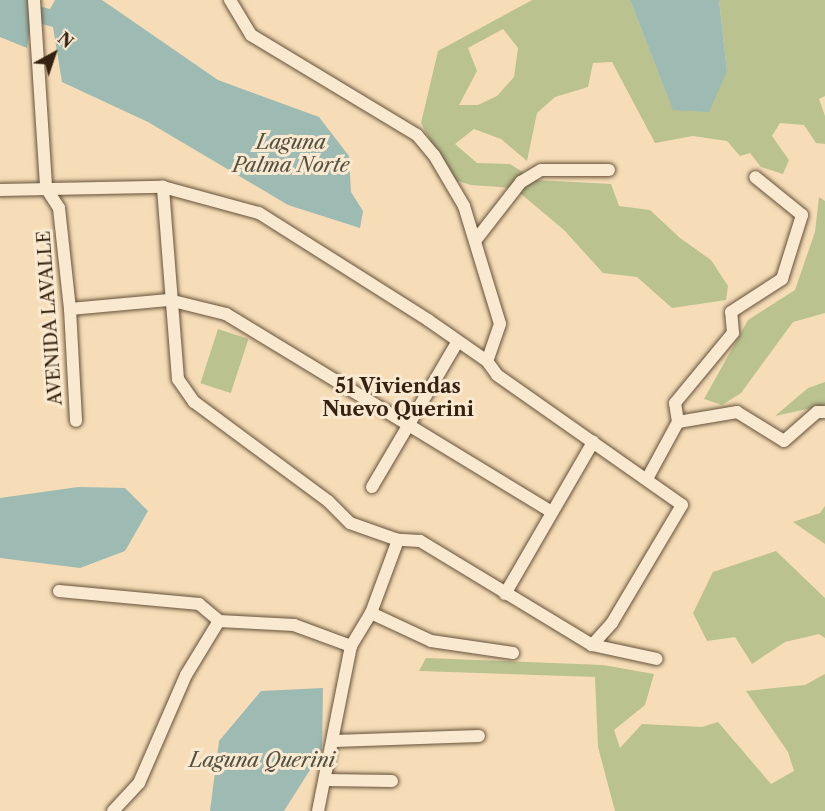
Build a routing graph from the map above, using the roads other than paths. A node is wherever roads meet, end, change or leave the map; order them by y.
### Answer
1 (230, 0) edge
2 (34, 1) edge
3 (609, 170) dead end
4 (755, 177) dead end
5 (163, 187) junction
6 (46, 188) junction
7 (0, 190) edge
8 (475, 241) junction
9 (169, 300) junction
10 (70, 309) junction
11 (458, 341) junction
12 (487, 361) junction
13 (825, 412) edge
14 (76, 421) dead end
15 (678, 422) junction
16 (411, 425) junction
17 (593, 442) junction
18 (647, 479) junction
19 (372, 487) dead end
20 (550, 511) junction
21 (398, 540) junction
22 (59, 591) dead end
23 (505, 594) junction
24 (371, 613) junction
25 (219, 621) junction
26 (592, 645) junction
27 (351, 646) junction
28 (513, 653) dead end
29 (657, 659) dead end
30 (479, 736) dead end
31 (334, 741) junction
32 (325, 780) junction
33 (392, 781) dead end
34 (113, 811) edge
35 (318, 811) edge

1 - 8 street
2 - 6 street, AVENIDA LAVALLE
3 - 8 street
4 - 15 street
5 - 6 street
5 - 9 street
5 - 11 street
6 - 7 street
6 - 10 street, AVENIDA LAVALLE
8 - 12 street
9 - 10 street
9 - 16 street
9 - 21 street
10 - 14 street, AVENIDA LAVALLE
11 - 12 street
11 - 16 street
12 - 17 street
13 - 15 street
15 - 18 street
16 - 19 street
16 - 20 street
17 - 18 street
17 - 20 street
18 - 26 street
20 - 23 street
21 - 23 street
21 - 24 street
22 - 25 street
23 - 26 street
24 - 27 street
24 - 28 street
25 - 27 street
25 - 34 street
26 - 29 street
27 - 31 street
30 - 31 street
31 - 32 street
32 - 33 street
32 - 35 street

